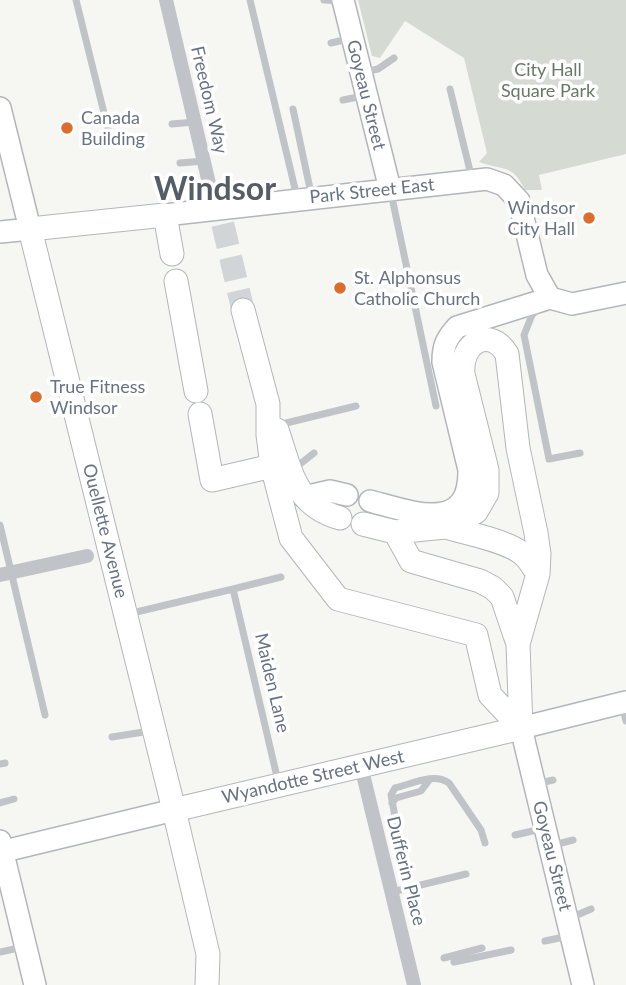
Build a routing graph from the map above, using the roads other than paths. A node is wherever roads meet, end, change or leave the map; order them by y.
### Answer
1 (76, 0) edge
2 (166, 0) edge
3 (250, 0) edge
4 (337, 1) edge
5 (353, 38) junction
6 (331, 43) dead end
7 (394, 58) dead end
8 (361, 73) junction
9 (450, 89) dead end
10 (367, 95) junction
11 (343, 100) dead end
12 (0, 108) edge
13 (293, 109) dead end
14 (195, 122) junction
15 (172, 124) dead end
16 (108, 129) dead end
17 (204, 160) junction
18 (180, 163) dead end
19 (472, 180) junction
20 (390, 189) junction
21 (305, 199) junction
22 (215, 209) junction
23 (165, 215) junction
24 (30, 229) junction
25 (0, 232) edge
26 (172, 254) dead end
27 (176, 281) dead end
28 (626, 293) edge
29 (550, 298) junction
30 (243, 310) tunnel mouth
31 (196, 391) dead end
32 (268, 404) junction
33 (356, 405) dead end
34 (436, 406) dead end
35 (200, 414) dead end
36 (275, 426) junction
37 (314, 453) dead end
38 (580, 453) dead end
39 (282, 468) junction
40 (347, 495) dead end
41 (304, 497) junction
42 (370, 501) dead end
43 (340, 518) dead end
44 (363, 524) dead end
45 (0, 525) edge
46 (445, 527) junction
47 (395, 532) junction
48 (87, 556) dead end
49 (6, 574) edge
50 (538, 574) junction
51 (281, 577) dead end
52 (233, 589) junction
53 (125, 614) junction
54 (518, 644) junction
55 (625, 709) edge
56 (45, 715) dead end
57 (521, 728) junction
58 (154, 730) junction
59 (112, 737) dead end
60 (361, 766) junction
61 (279, 785) junction
62 (14, 799) dead end
63 (0, 803) edge
64 (174, 810) junction
65 (396, 821) dead end
66 (515, 835) dead end
67 (547, 837) junction
68 (573, 840) dead end
69 (485, 843) dead end
70 (1, 848) edge
71 (466, 874) dead end
72 (392, 892) junction
73 (591, 909) dead end
74 (569, 927) junction
75 (545, 942) dead end
76 (26, 946) junction
77 (482, 948) dead end
78 (511, 950) dead end
79 (0, 952) edge
80 (208, 954) junction
81 (444, 958) dead end
82 (454, 962) dead end
83 (35, 985) edge
84 (207, 985) edge
85 (223, 985) edge
86 (414, 985) edge
87 (583, 985) edge

1 - 16 lane
2 - 14 street, Freedom Way
3 - 21 lane
4 - 5 street, Goyeau Street
5 - 6 lane
5 - 8 street, Goyeau Street
7 - 8 lane
8 - 10 street, Goyeau Street
9 - 19 lane
10 - 11 lane
10 - 20 street, Goyeau Street
12 - 24 street, Ouellette Avenue
13 - 21 lane
14 - 15 lane
14 - 17 street, Freedom Way
17 - 18 lane
17 - 22 street, Freedom Way
19 - 20 street, Park Street East
19 - 29 street, Park Street East
20 - 21 street, Park Street East
20 - 34 lane
21 - 22 street, Park Street East
22 - 23 street, Park Street East
23 - 24 main road, Park Street East
23 - 26 main road
24 - 25 street
24 - 53 main road, Ouellette Avenue
27 - 31 main road
28 - 29 street
29 - 38 lane
29 - 42 street
30 - 32 main road
32 - 36 main road
32 - 39 main road
33 - 36 lane
35 - 39 main road
36 - 39 main road
37 - 39 lane
39 - 41 main road
39 - 57 main road
40 - 41 street
41 - 43 main road
44 - 47 main road
45 - 49 lane
46 - 47 main road
46 - 50 main road
46 - 50 main road
47 - 54 main road
48 - 49 street
49 - 56 lane
50 - 54 main road
51 - 52 lane
52 - 53 lane
52 - 61 lane, Maiden Lane
53 - 58 main road, Ouellette Avenue
54 - 57 main road
55 - 57 street, Wyandotte Street West
57 - 60 main road, Wyandotte Street West
57 - 67 street, Goyeau Street
58 - 59 lane
58 - 64 main road, Ouellette Avenue
60 - 61 main road, Wyandotte Street West
60 - 72 street, Dufferin Place
61 - 64 main road, Wyandotte Street West
62 - 63 lane
64 - 70 street, Wyandotte Street West
64 - 80 main road, Ouellette Avenue
65 - 69 lane
66 - 67 lane
67 - 68 lane
67 - 74 street, Goyeau Street
70 - 76 street
71 - 72 lane
72 - 86 street, Dufferin Place
73 - 74 lane
74 - 75 lane
74 - 87 street, Goyeau Street
76 - 79 lane
76 - 83 street
77 - 81 lane
78 - 82 lane
80 - 84 main road, Ouellette Avenue
80 - 85 main road, Ouellette Avenue

